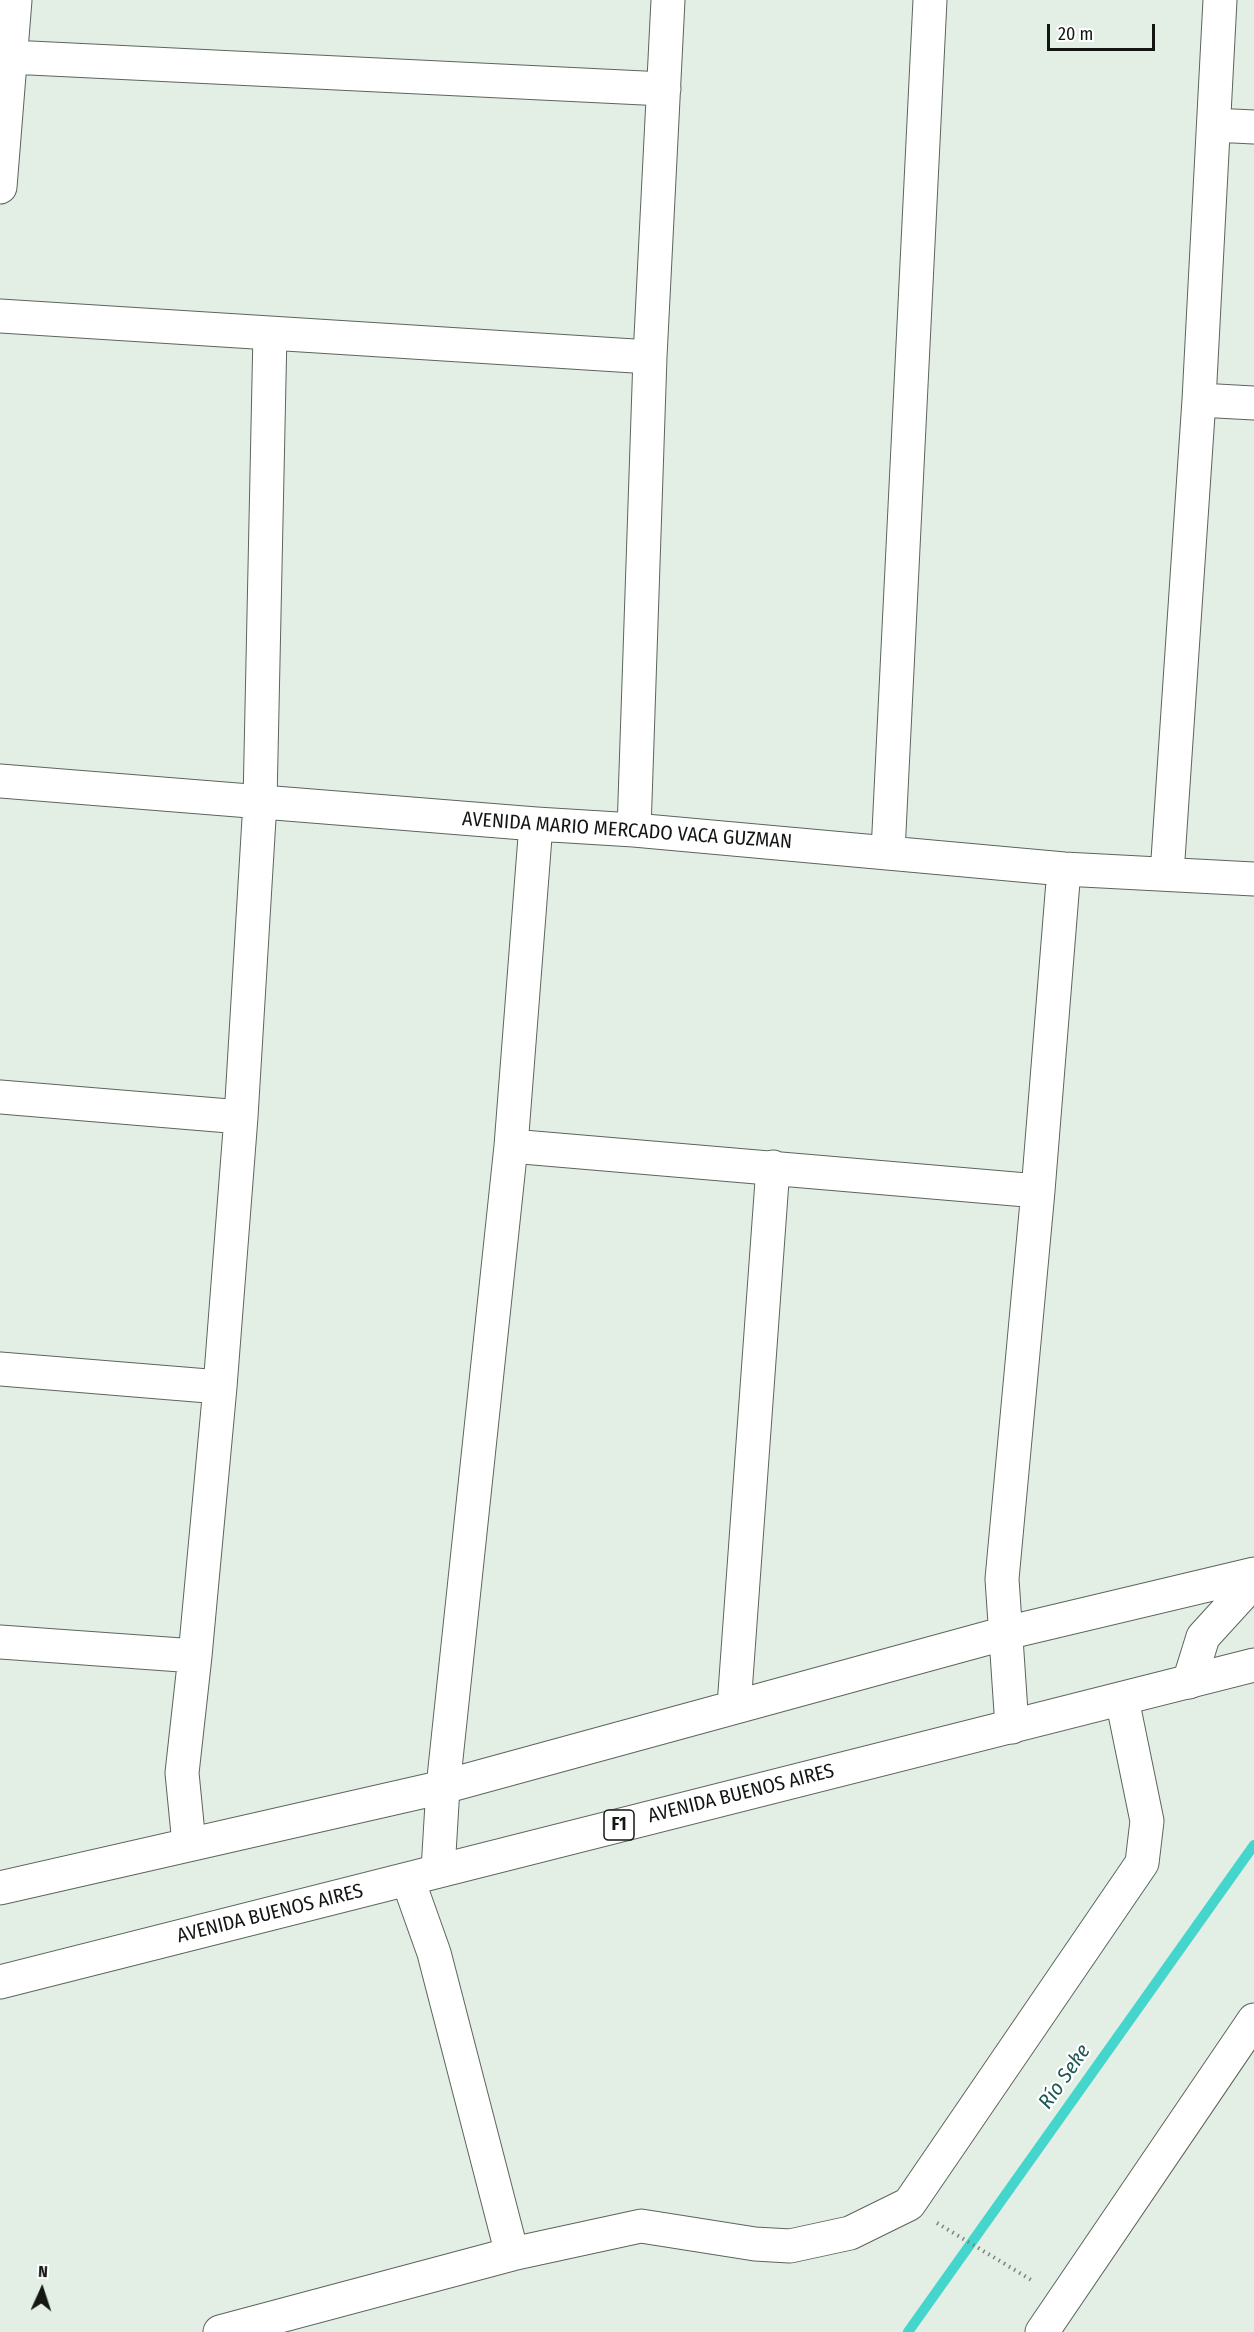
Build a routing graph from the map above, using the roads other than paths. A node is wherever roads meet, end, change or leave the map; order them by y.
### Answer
1 (15, 0) edge
2 (668, 0) edge
3 (930, 0) edge
4 (1220, 0) edge
5 (10, 57) junction
6 (664, 88) junction
7 (1214, 124) junction
8 (1254, 127) edge
9 (0, 187) edge
10 (0, 316) edge
11 (270, 333) junction
12 (650, 357) junction
13 (1199, 400) junction
14 (1254, 403) edge
15 (0, 781) edge
16 (260, 802) junction
17 (536, 824) junction
18 (634, 830) junction
19 (888, 852) junction
20 (1064, 869) junction
21 (1167, 874) junction
22 (1254, 879) edge
23 (0, 1097) edge
24 (241, 1117) junction
25 (511, 1146) junction
26 (773, 1167) junction
27 (1038, 1191) junction
28 (0, 1369) edge
29 (220, 1387) junction
30 (1254, 1574) edge
31 (1254, 1581) edge
32 (1006, 1633) junction
33 (0, 1642) edge
34 (195, 1656) junction
35 (1246, 1667) edge
36 (1189, 1682) junction
37 (1122, 1699) junction
38 (734, 1706) junction
39 (1012, 1727) junction
40 (443, 1787) junction
41 (189, 1844) junction
42 (438, 1870) junction
43 (408, 1880) junction
44 (0, 1888) edge
45 (0, 1982) edge
46 (1254, 2020) edge
47 (512, 2254) junction
48 (230, 2331) edge
49 (1042, 2332) edge

1 - 5 main road
2 - 6 main road
3 - 19 main road
4 - 7 main road
5 - 6 main road
5 - 9 main road
6 - 12 main road
7 - 8 main road
7 - 13 main road
10 - 11 main road
11 - 12 main road
11 - 16 main road
12 - 18 main road
13 - 14 main road
13 - 21 main road
15 - 16 main road, AVENIDA MARIO MERCADO VACA GUZMAN
16 - 17 main road, AVENIDA MARIO MERCADO VACA GUZMAN
16 - 24 main road
17 - 18 main road, AVENIDA MARIO MERCADO VACA GUZMAN
17 - 25 main road
18 - 19 main road, AVENIDA MARIO MERCADO VACA GUZMAN
19 - 20 main road, AVENIDA MARIO MERCADO VACA GUZMAN
20 - 21 main road, AVENIDA MARIO MERCADO VACA GUZMAN
20 - 27 main road
21 - 22 main road, AVENIDA MARIO MERCADO VACA GUZMAN
23 - 24 main road
24 - 29 main road
25 - 26 main road
25 - 40 main road
26 - 27 main road
26 - 38 main road
27 - 32 main road
28 - 29 main road
29 - 34 main road
30 - 32 main road
31 - 36 main road
32 - 38 main road
32 - 39 main road
33 - 34 main road
34 - 41 main road
35 - 36 main road, AVENIDA BUENOS AIRES / F1
36 - 37 main road, AVENIDA BUENOS AIRES / F1
37 - 39 main road, AVENIDA BUENOS AIRES / F1
37 - 47 main road
38 - 40 main road
39 - 42 main road, AVENIDA BUENOS AIRES / F1
40 - 41 main road
40 - 42 main road
41 - 44 main road
42 - 43 main road, AVENIDA BUENOS AIRES / F1
43 - 45 main road, AVENIDA BUENOS AIRES / F1
43 - 47 main road
46 - 49 main road
47 - 48 main road

